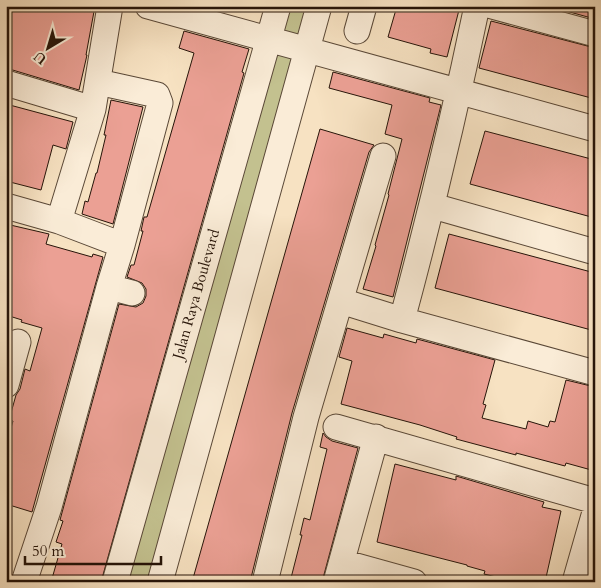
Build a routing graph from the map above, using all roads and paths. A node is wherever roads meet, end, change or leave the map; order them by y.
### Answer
1 (110, 6) edge
2 (148, 6) edge
3 (278, 6) edge
4 (320, 6) edge
5 (364, 6) edge
6 (477, 6) edge
7 (492, 6) edge
8 (174, 10) edge
9 (357, 31) dead end
10 (595, 34) edge
11 (268, 40) junction
12 (307, 50) junction
13 (98, 82) junction
14 (6, 83) edge
15 (459, 92) junction
16 (93, 109) junction
17 (595, 130) edge
18 (383, 156) dead end
19 (6, 206) edge
20 (432, 206) junction
21 (59, 221) junction
22 (122, 245) junction
23 (595, 252) edge
24 (341, 301) junction
25 (402, 320) junction
26 (21, 343) edge
27 (595, 373) edge
28 (6, 385) edge
29 (336, 427) dead end
30 (376, 437) junction
31 (595, 501) edge
32 (595, 512) edge
33 (339, 572) edge
34 (24, 582) edge
35 (115, 582) edge
36 (160, 582) edge
37 (264, 582) edge
38 (414, 582) edge
39 (575, 582) edge

1 - 13 street
2 - 8 street
3 - 11 street, Jalan Raya Boulevard
4 - 12 street
5 - 9 street
6 - 15 street
7 - 10 street
8 - 11 street
11 - 12 street
11 - 35 street, Jalan Raya Boulevard
12 - 15 street
12 - 36 street
13 - 16 street
13 - 22 street
14 - 16 street
15 - 17 street
15 - 20 street
16 - 21 street
18 - 24 street
19 - 21 street
20 - 23 street
20 - 25 street
21 - 22 street
22 - 34 street
24 - 25 street
24 - 37 street
25 - 27 street
26 - 28 street
29 - 30 street
30 - 31 street
30 - 33 street
32 - 39 street
33 - 38 street

